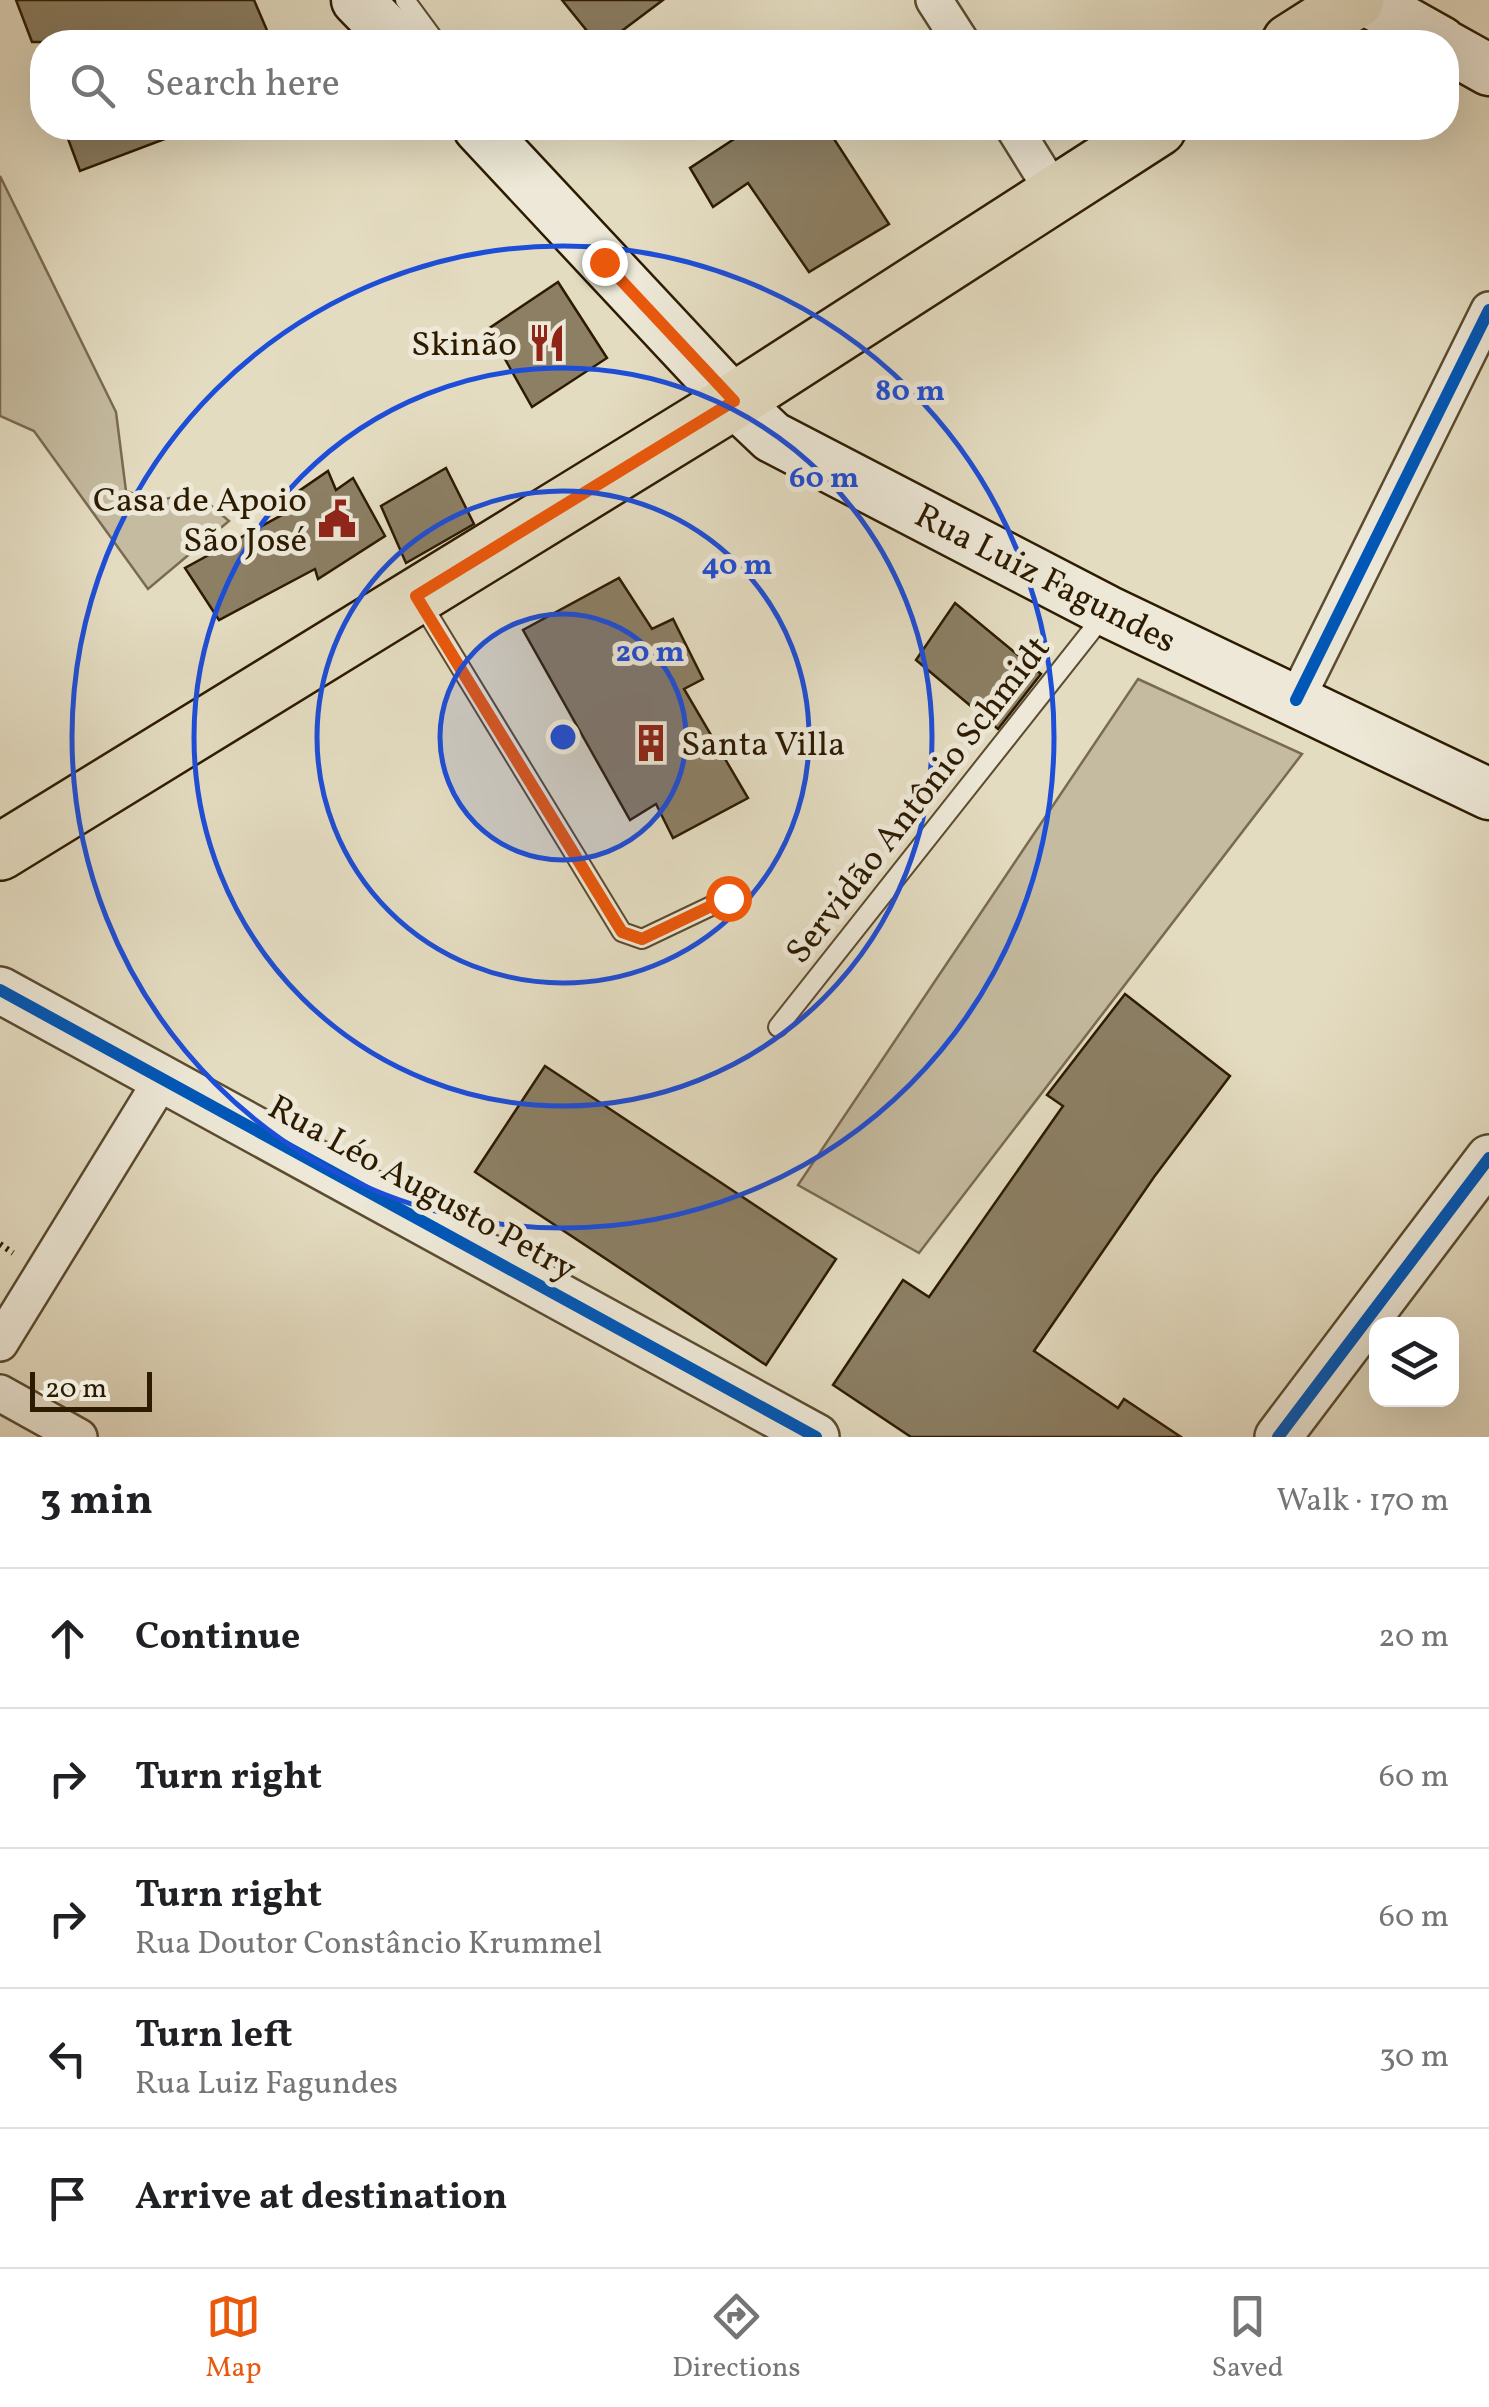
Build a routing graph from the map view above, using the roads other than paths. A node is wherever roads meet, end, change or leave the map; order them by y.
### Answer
1 (357, 0) edge
2 (406, 0) edge
3 (934, 0) edge
4 (1356, 0) edge
5 (1366, 0) edge
6 (386, 30) edge
7 (427, 30) edge
8 (953, 30) edge
9 (1309, 30) edge
10 (1419, 30) edge
11 (1459, 53) edge
12 (1489, 70) edge
13 (490, 140) edge
14 (1021, 140) edge
15 (1139, 140) edge
16 (1055, 194) junction
17 (1489, 310) edge
18 (734, 401) junction
19 (416, 596) junction
20 (1107, 610) junction
21 (1296, 700) junction
22 (1489, 794) edge
23 (0, 852) edge
24 (728, 898) dead end
25 (0, 990) edge
26 (778, 1027) dead end
27 (162, 1078) junction
28 (1489, 1158) edge
29 (0, 1343) edge
30 (0, 1393) edge
31 (78, 1437) edge
32 (816, 1437) edge
33 (1278, 1437) edge

1 - 6 main road
2 - 7 lane
3 - 8 street
4 - 9 main road
5 - 10 main road
11 - 12 main road
13 - 18 main road, Rua Luiz Fagundes
14 - 16 street
15 - 16 main road
16 - 18 main road
17 - 21 street
18 - 19 main road
18 - 20 main road, Rua Luiz Fagundes
19 - 23 main road
19 - 24 lane
20 - 21 main road, Rua Luiz Fagundes
20 - 26 lane, Servidão Antônio Schmidt
21 - 22 main road, Rua Luiz Fagundes
25 - 27 street, Rua Léo Augusto Petry
27 - 29 street
27 - 32 street, Rua Léo Augusto Petry
28 - 33 street
30 - 31 street

